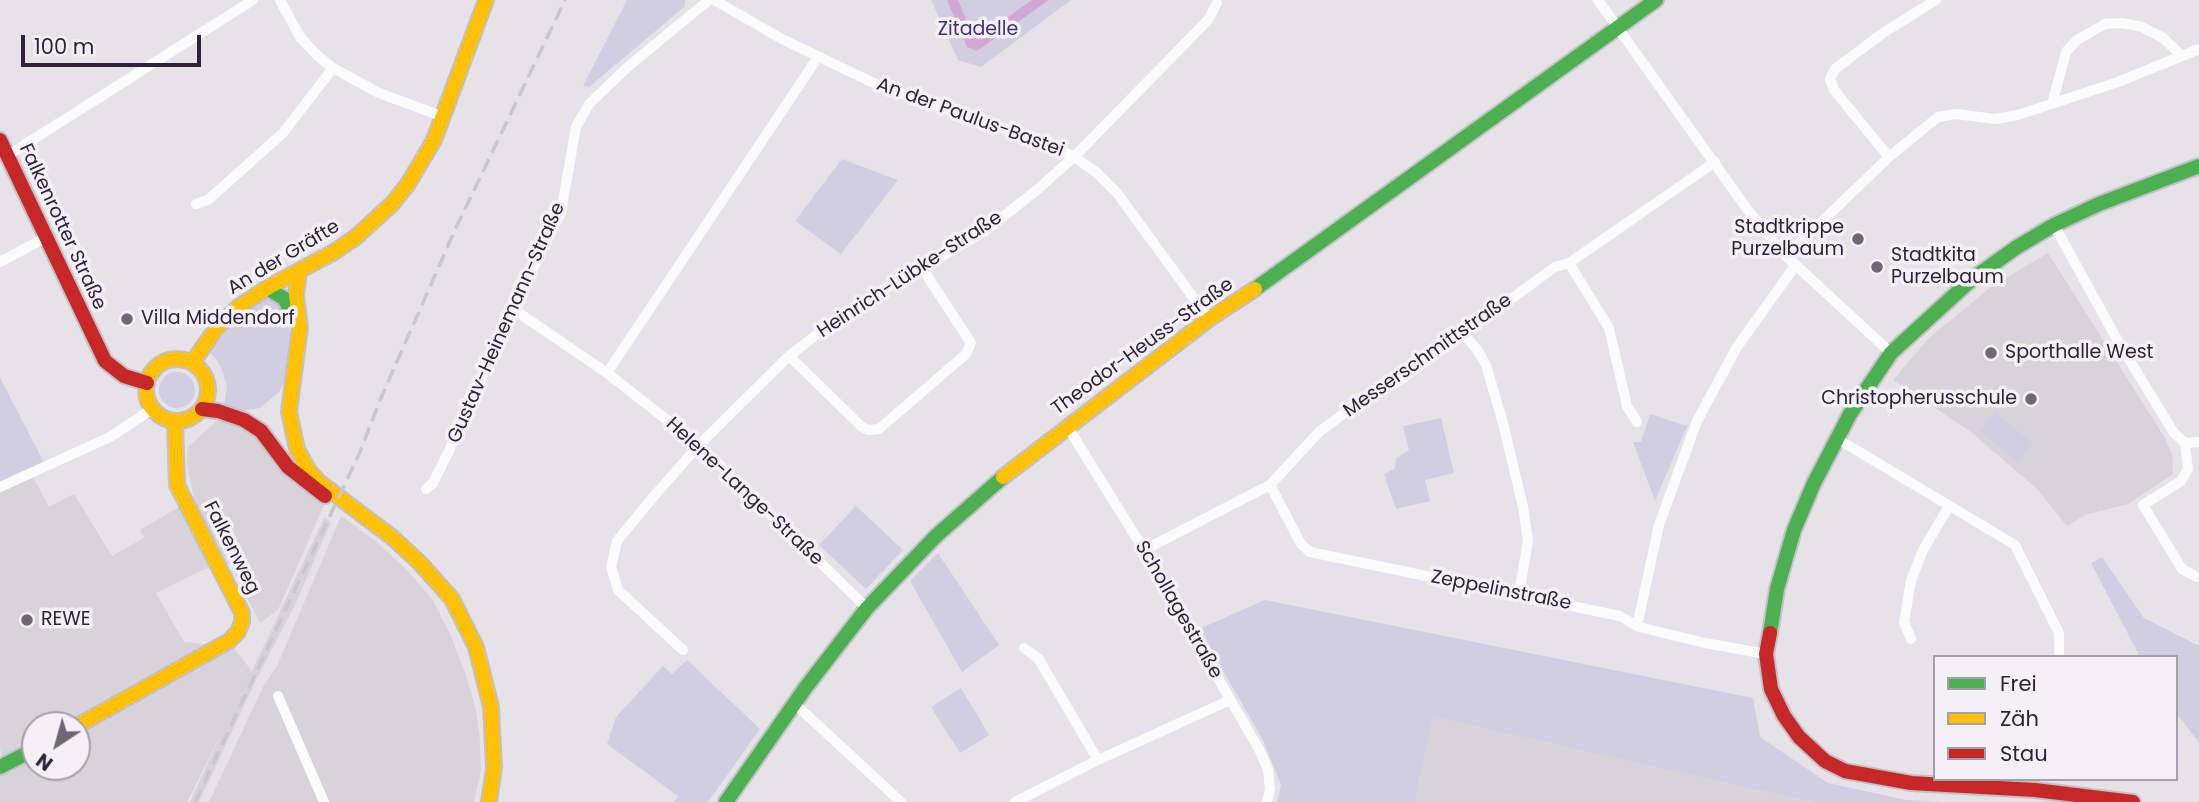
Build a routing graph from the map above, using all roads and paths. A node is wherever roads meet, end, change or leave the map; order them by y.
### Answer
1 (253, 0) edge
2 (279, 0) edge
3 (486, 0) edge
4 (712, 0) edge
5 (1598, 0) edge
6 (1656, 0) edge
7 (1936, 0) edge
8 (1217, 3) dead end
9 (1618, 27) junction
10 (2199, 49) edge
11 (2181, 55) junction
12 (818, 57) junction
13 (333, 68) junction
14 (2052, 104) junction
15 (444, 117) junction
16 (0, 140) edge
17 (7, 156) junction
18 (1074, 157) junction
19 (1889, 157) junction
20 (1715, 162) junction
21 (2199, 166) edge
22 (196, 204) dead end
23 (2053, 225) junction
24 (46, 238) junction
25 (1786, 256) junction
26 (0, 262) edge
27 (1569, 263) junction
28 (1795, 266) junction
29 (922, 268) junction
30 (299, 272) junction
31 (267, 288) junction
32 (513, 309) junction
33 (1209, 319) junction
34 (1464, 334) junction
35 (298, 344) junction
36 (1891, 354) junction
37 (789, 356) junction
38 (192, 363) junction
39 (607, 373) junction
40 (147, 383) junction
41 (152, 409) junction
42 (202, 409) junction
43 (175, 422) junction
44 (1637, 422) dead end
45 (1067, 426) junction
46 (1836, 438) junction
47 (2199, 442) edge
48 (2185, 443) junction
49 (699, 445) junction
50 (1270, 485) junction
51 (0, 486) edge
52 (426, 489) dead end
53 (1950, 506) junction
54 (358, 513) junction
55 (1144, 550) junction
56 (2197, 578) edge
57 (1519, 594) junction
58 (867, 608) junction
59 (1637, 626) junction
60 (1911, 639) dead end
61 (1024, 648) dead end
62 (683, 650) dead end
63 (1766, 654) junction
64 (2059, 655) edge
65 (278, 696) dead end
66 (1230, 700) junction
67 (794, 704) junction
68 (91, 718) edge
69 (21, 757) edge
70 (1098, 760) junction
71 (0, 767) edge
72 (1022, 801) edge
73 (324, 802) edge
74 (489, 802) edge
75 (726, 802) edge
76 (901, 802) edge
77 (1267, 802) edge
78 (2133, 802) edge

1 - 17 street
2 - 13 street
3 - 15 street, An der Gräfte
4 - 12 street, An der Paulus-Bastei
4 - 32 street, Gustav-Heinemann-Straße
5 - 9 street
6 - 9 street, Theodor-Heuss-Straße
7 - 19 street
8 - 18 street, Heinrich-Lübke-Straße
9 - 20 street
9 - 33 street, Theodor-Heuss-Straße
10 - 11 street
11 - 14 street
11 - 14 street
12 - 18 street, An der Paulus-Bastei
12 - 39 street
13 - 15 street
13 - 22 street
14 - 19 street
15 - 30 street, An der Gräfte
16 - 17 street, Falkenrotter Straße
17 - 24 street, Falkenrotter Straße
18 - 29 street, Heinrich-Lübke-Straße
18 - 33 street, An der Paulus-Bastei
19 - 25 street
20 - 25 street
20 - 27 street, Messerschmittstraße
21 - 23 street
23 - 36 street
23 - 48 street
24 - 26 street
24 - 40 street, Falkenrotter Straße
25 - 28 street
27 - 34 street, Messerschmittstraße
27 - 44 street
28 - 36 street
28 - 59 street
29 - 37 street, Heinrich-Lübke-Straße
29 - 37 street
30 - 31 street, An der Gräfte
30 - 35 street
31 - 35 street
31 - 38 street, An der Gräfte
32 - 39 street, Helene-Lange-Straße
32 - 52 street, Gustav-Heinemann-Straße
33 - 45 street, Theodor-Heuss-Straße
34 - 50 street, Messerschmittstraße
34 - 57 street
35 - 54 street
36 - 46 street
37 - 49 street, Heinrich-Lübke-Straße
38 - 40 street
38 - 42 street
39 - 49 street, Helene-Lange-Straße
40 - 41 street
41 - 43 street
41 - 51 street
42 - 43 street
42 - 54 street
43 - 68 street, Falkenweg
45 - 55 street, Schollagestraße
45 - 58 street, Theodor-Heuss-Straße
46 - 53 street
46 - 63 street
47 - 48 street
48 - 56 street
49 - 58 street, Helene-Lange-Straße
49 - 62 street, Heinrich-Lübke-Straße
50 - 55 street, Messerschmittstraße
50 - 57 street, Zeppelinstraße
53 - 60 street
53 - 64 street
54 - 74 street
55 - 66 street, Schollagestraße
57 - 59 street, Zeppelinstraße
58 - 67 street, Theodor-Heuss-Straße
59 - 63 street, Zeppelinstraße
61 - 70 street
63 - 78 street
65 - 73 street
66 - 70 street
66 - 77 street, Schollagestraße
67 - 75 street, Theodor-Heuss-Straße
67 - 76 street
69 - 71 street
70 - 72 street

